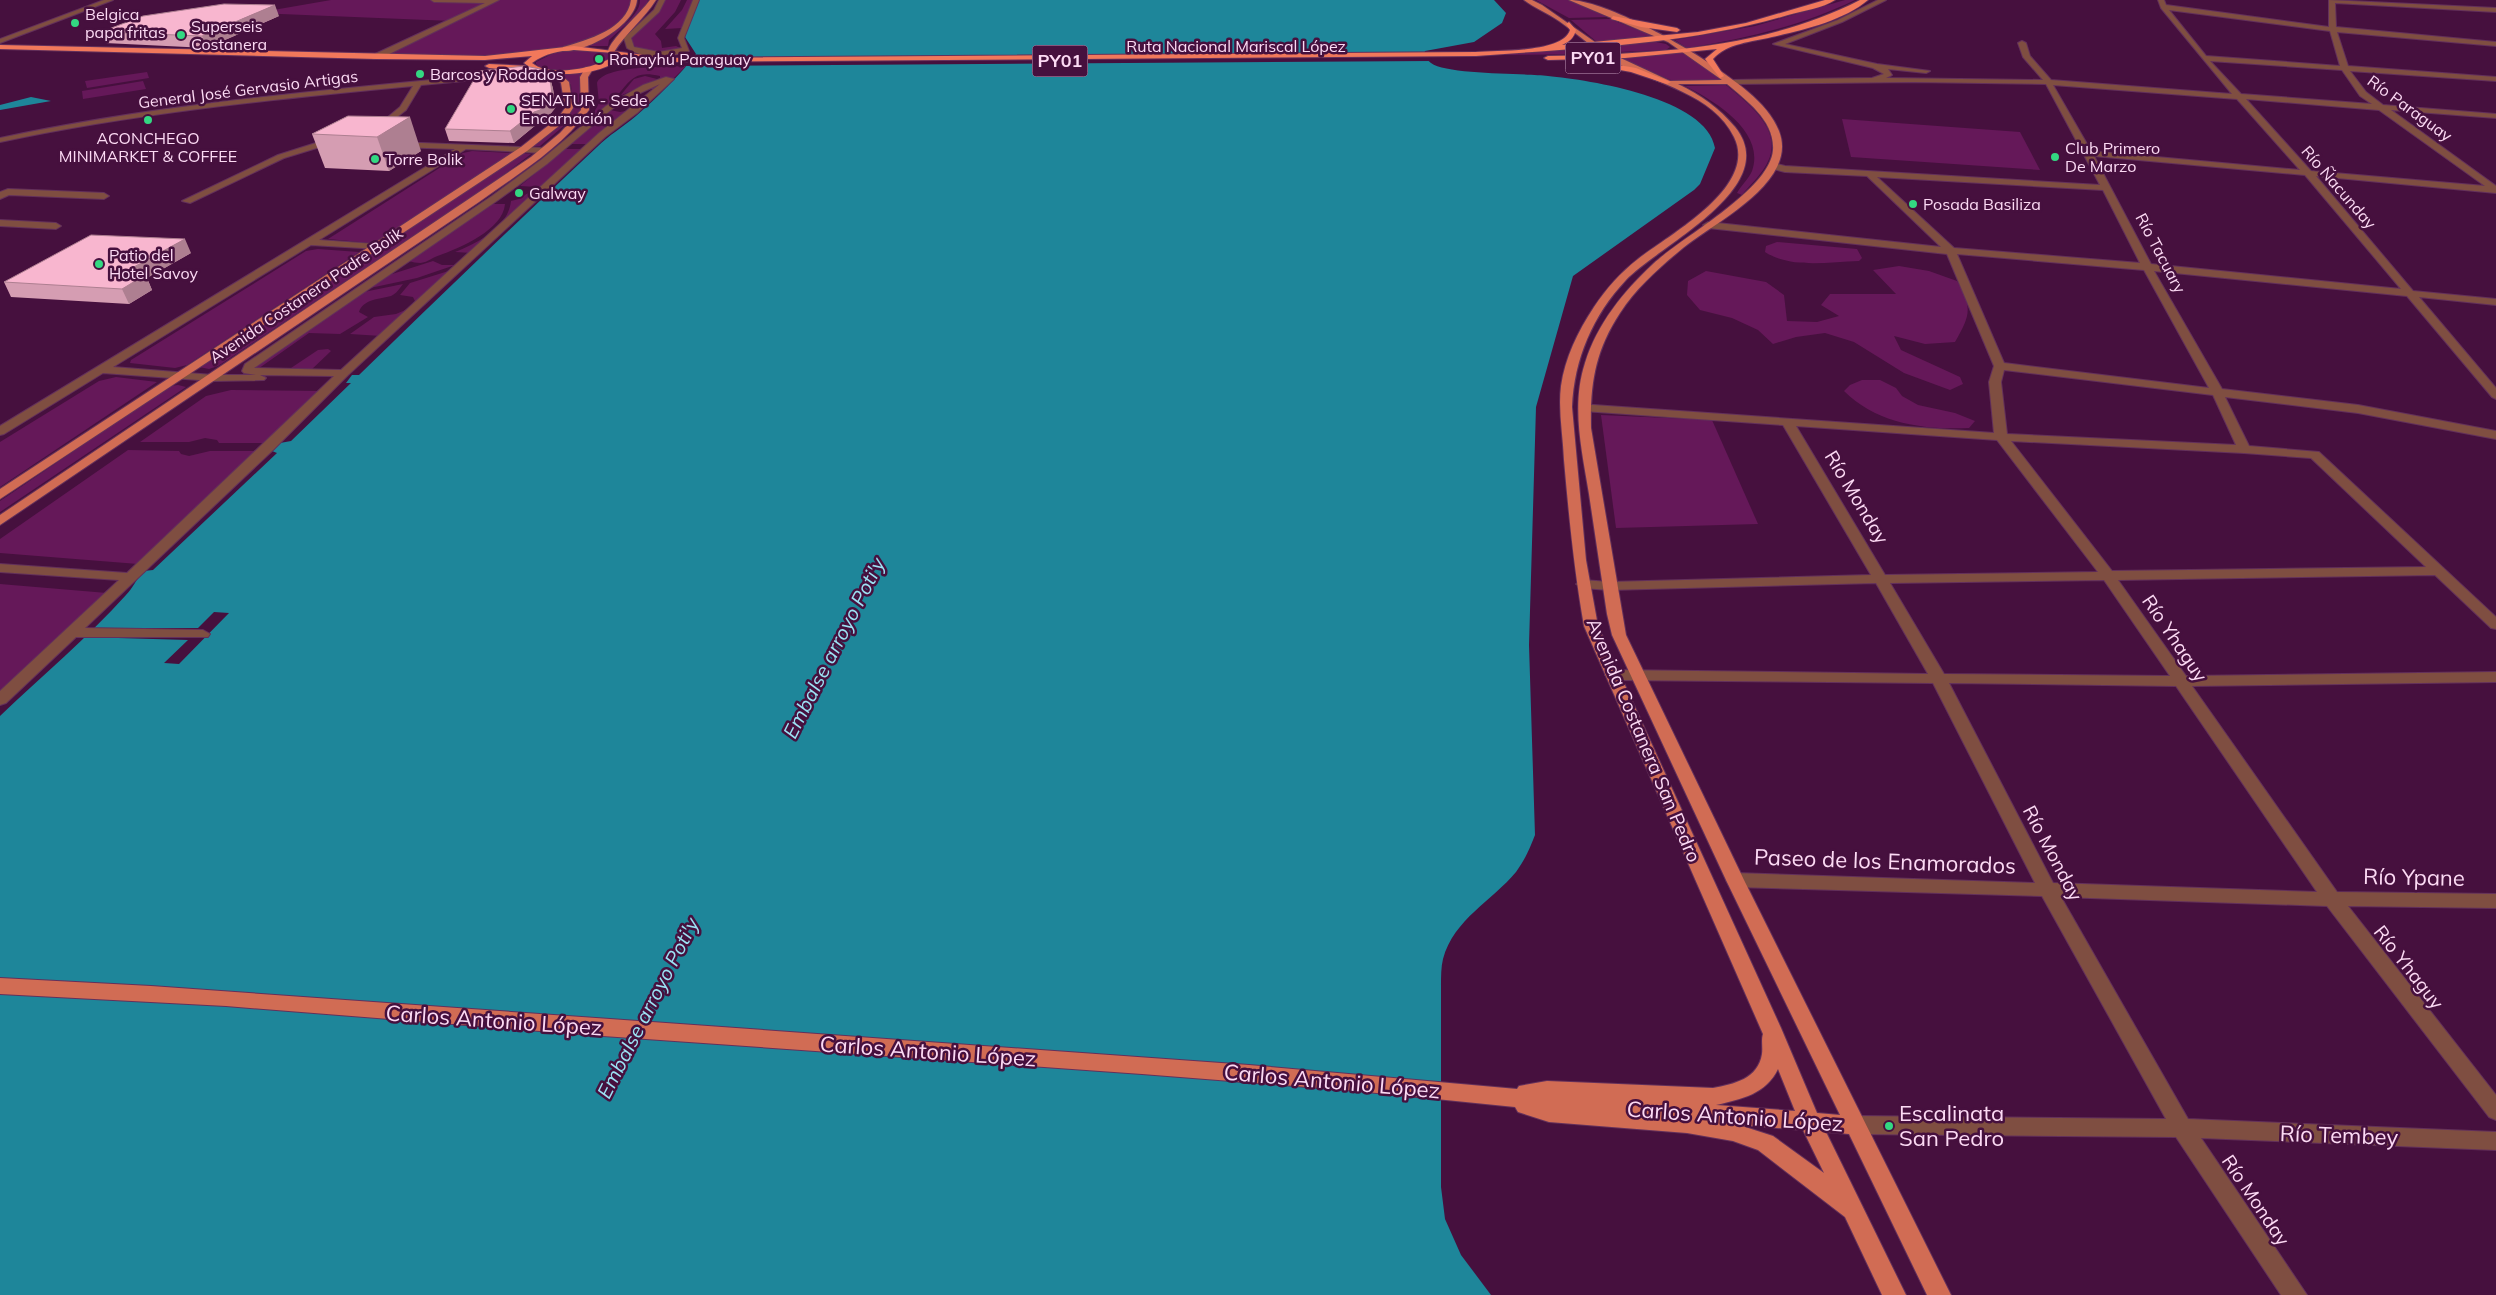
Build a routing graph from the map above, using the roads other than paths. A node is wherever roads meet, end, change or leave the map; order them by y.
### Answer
1 (110, 0) edge
2 (434, 0) edge
3 (634, 0) edge
4 (653, 0) edge
5 (662, 0) edge
6 (696, 0) edge
7 (1527, 0) edge
8 (1572, 0) edge
9 (1832, 0) edge
10 (1865, 0) edge
11 (1883, 0) edge
12 (2332, 0) edge
13 (495, 1) edge
14 (2162, 4) edge
15 (1809, 8) junction
16 (2496, 10) edge
17 (1613, 18) junction
18 (1569, 24) junction
19 (2332, 29) junction
20 (1663, 38) junction
21 (1743, 41) junction
22 (0, 42) edge
23 (2022, 43) dead end
24 (2496, 44) edge
25 (1596, 45) junction
26 (0, 47) edge
27 (566, 49) junction
28 (1683, 50) junction
29 (0, 52) edge
30 (614, 52) junction
31 (1518, 52) junction
32 (547, 53) junction
33 (1440, 56) junction
34 (376, 57) junction
35 (1613, 57) junction
36 (1542, 58) junction
37 (2204, 58) junction
38 (682, 62) junction
39 (638, 64) dead end
40 (622, 65) dead end
41 (531, 66) junction
42 (1875, 66) junction
43 (521, 68) junction
44 (594, 68) junction
45 (2345, 68) junction
46 (549, 72) junction
47 (500, 75) junction
48 (1720, 76) junction
49 (2046, 79) junction
50 (2496, 79) edge
51 (1869, 80) junction
52 (2024, 81) junction
53 (1667, 82) junction
54 (1730, 82) junction
55 (418, 84) junction
56 (2240, 96) junction
57 (2384, 108) junction
58 (2496, 116) edge
59 (374, 132) edge
60 (0, 140) edge
61 (348, 142) edge
62 (386, 144) edge
63 (464, 147) junction
64 (524, 149) junction
65 (543, 150) junction
66 (2088, 154) junction
67 (1773, 166) junction
68 (1870, 174) junction
69 (2309, 174) junction
70 (2107, 188) junction
71 (2496, 190) edge
72 (0, 196) edge
73 (104, 196) dead end
74 (187, 201) dead end
75 (0, 224) edge
76 (1708, 225) junction
77 (56, 226) dead end
78 (311, 242) junction
79 (376, 247) junction
80 (1951, 251) junction
81 (2147, 267) junction
82 (2410, 292) junction
83 (2496, 302) edge
84 (2000, 366) junction
85 (99, 369) junction
86 (181, 375) junction
87 (341, 376) junction
88 (213, 378) junction
89 (2217, 391) junction
90 (2496, 395) edge
91 (1583, 408) junction
92 (1788, 422) junction
93 (0, 431) edge
94 (2496, 435) edge
95 (2001, 437) junction
96 (2244, 449) junction
97 (0, 495) edge
98 (0, 521) edge
99 (0, 568) edge
100 (2436, 571) junction
101 (130, 577) junction
102 (2109, 577) junction
103 (1882, 579) junction
104 (1583, 584) junction
105 (1609, 586) junction
106 (2496, 625) edge
107 (72, 632) junction
108 (203, 634) dead end
109 (1613, 675) junction
110 (1638, 676) junction
111 (1938, 677) junction
112 (2496, 677) edge
113 (2180, 681) junction
114 (0, 700) edge
115 (1735, 880) junction
116 (2048, 891) junction
117 (2332, 900) junction
118 (2496, 901) edge
119 (0, 986) edge
120 (1771, 1028) junction
121 (1488, 1096) junction
122 (2496, 1111) edge
123 (1810, 1122) junction
124 (1855, 1125) junction
125 (2182, 1128) junction
126 (2496, 1141) edge
127 (1861, 1227) junction
128 (1894, 1295) edge
129 (1939, 1295) edge
130 (2295, 1295) edge

1 - 22 street
2 - 13 street
3 - 27 main road
4 - 30 main road
5 - 6 street
7 - 18 main road, Avenida Costanera San Pedro
8 - 17 main road, Avenida Costanera San Pedro
9 - 15 highway, Ruta Nacional Mariscal López / PY01
10 - 21 highway, Ruta Nacional Mariscal López / PY01
11 - 42 street
12 - 16 street
12 - 19 street, Río Paraguay
13 - 34 street
14 - 19 street
14 - 37 street, Río Ñacunday
15 - 17 highway
15 - 20 highway, Ruta Nacional Mariscal López / PY01
17 - 20 main road, Avenida Costanera San Pedro
18 - 25 main road, Avenida Costanera San Pedro
18 - 31 highway
19 - 24 street
19 - 45 street, Río Paraguay
20 - 25 highway, Ruta Nacional Mariscal López / PY01
20 - 28 main road, Avenida Costanera San Pedro
21 - 28 highway, Ruta Nacional Mariscal López / PY01
21 - 48 highway
23 - 49 street, Río Tacuary
25 - 31 highway, Ruta Nacional Mariscal López / PY01
25 - 35 main road, Avenida Costanera San Pedro
26 - 34 highway, PY01
27 - 30 highway, Ruta Nacional Mariscal López / PY01
27 - 32 highway, Ruta Nacional Mariscal López / PY01
28 - 35 highway, Ruta Nacional Mariscal López / PY01
28 - 48 main road, Avenida Costanera San Pedro
29 - 43 highway
30 - 38 highway, Ruta Nacional Mariscal López / PY01
30 - 44 highway
31 - 33 highway, Ruta Nacional Mariscal López / PY01
32 - 34 highway, PY01
32 - 41 highway, Ruta Nacional Mariscal López / PY01
33 - 36 highway, Ruta Nacional Mariscal López / PY01
33 - 38 highway, Ruta Nacional Mariscal López / PY01
35 - 36 highway, Ruta Nacional Mariscal López / PY01
35 - 53 main road, Avenida Costanera San Pedro
36 - 53 highway
37 - 45 street
37 - 56 street, Río Ñacunday
38 - 39 highway, Ruta Nacional Mariscal López / PY01
40 - 44 highway
41 - 43 street, General José Gervasio Artigas
41 - 46 highway
42 - 51 street
42 - 52 street
43 - 47 street, General José Gervasio Artigas
44 - 46 highway
44 - 65 main road, Avenida Costanera Padre Bolik
45 - 50 street
45 - 57 street, Río Paraguay
46 - 47 street, General José Gervasio Artigas
46 - 64 main road, Avenida Costanera Padre Bolik
47 - 55 street, General José Gervasio Artigas
48 - 54 main road, Avenida Costanera San Pedro
49 - 52 street
49 - 56 street
49 - 66 street, Río Tacuary
51 - 52 street
51 - 54 street
53 - 54 main road
53 - 104 main road, Avenida Costanera San Pedro
54 - 67 main road, Avenida Costanera San Pedro
55 - 59 street
55 - 60 street, General José Gervasio Artigas
56 - 57 street
56 - 69 street, Río Ñacunday
57 - 58 street
57 - 71 street, Río Paraguay
61 - 74 street
62 - 63 street
63 - 64 street
63 - 78 street
64 - 65 street
64 - 79 main road, Avenida Costanera Padre Bolik
65 - 88 main road, Avenida Costanera Padre Bolik
66 - 69 street
66 - 70 street, Río Tacuary
67 - 68 street
67 - 76 main road, Avenida Costanera San Pedro
68 - 70 street
68 - 80 street
69 - 71 street
69 - 82 street, Río Ñacunday
70 - 81 street, Río Tacuary
72 - 73 street
75 - 77 street
76 - 80 street
76 - 91 main road, Avenida Costanera San Pedro
78 - 79 street
78 - 85 street
79 - 86 main road, Avenida Costanera Padre Bolik
80 - 81 street
80 - 84 street
81 - 82 street
81 - 89 street, Río Tacuary
82 - 83 street
82 - 90 street, Río Ñacunday
84 - 89 street
84 - 95 street
85 - 86 street
85 - 93 street
86 - 88 street
86 - 97 main road, Avenida Costanera Padre Bolik
87 - 87 street
87 - 88 street
87 - 101 street
88 - 98 main road, Avenida Costanera Padre Bolik
89 - 94 street
89 - 96 street, Río Tacuary
91 - 92 street
91 - 105 main road, Avenida Costanera San Pedro
92 - 95 street
92 - 103 street, Río Monday
95 - 96 street
95 - 102 street, Río Yhaguy
96 - 100 street
99 - 101 street
100 - 102 street
100 - 106 street
101 - 107 street
102 - 103 street
102 - 113 street, Río Yhaguy
103 - 105 street
103 - 111 street, Río Monday
104 - 105 street
104 - 109 main road, Avenida Costanera San Pedro
105 - 110 main road, Avenida Costanera San Pedro
107 - 108 street
107 - 114 street
109 - 110 street
109 - 120 main road, Avenida Costanera San Pedro
110 - 111 street
110 - 115 main road, Avenida Costanera San Pedro
111 - 113 street
111 - 116 street, Río Monday
112 - 113 street
113 - 117 street, Río Yhaguy
115 - 116 street, Paseo de los Enamorados
115 - 124 main road, Avenida Costanera San Pedro
116 - 117 street, Paseo de los Enamorados
116 - 125 street, Río Monday
117 - 118 street, Río Ypane
117 - 122 street, Río Yhaguy
119 - 121 main road, Carlos Antonio López
120 - 121 main road
120 - 123 main road, Avenida Costanera San Pedro
121 - 123 main road, Carlos Antonio López
121 - 127 main road
123 - 124 main road, Carlos Antonio López
123 - 127 main road, Avenida Costanera San Pedro
124 - 125 street, Río Tembey
124 - 129 main road, Avenida Costanera San Pedro
125 - 126 street, Río Tembey
125 - 130 street, Río Monday
127 - 128 main road, Avenida Costanera San Pedro

